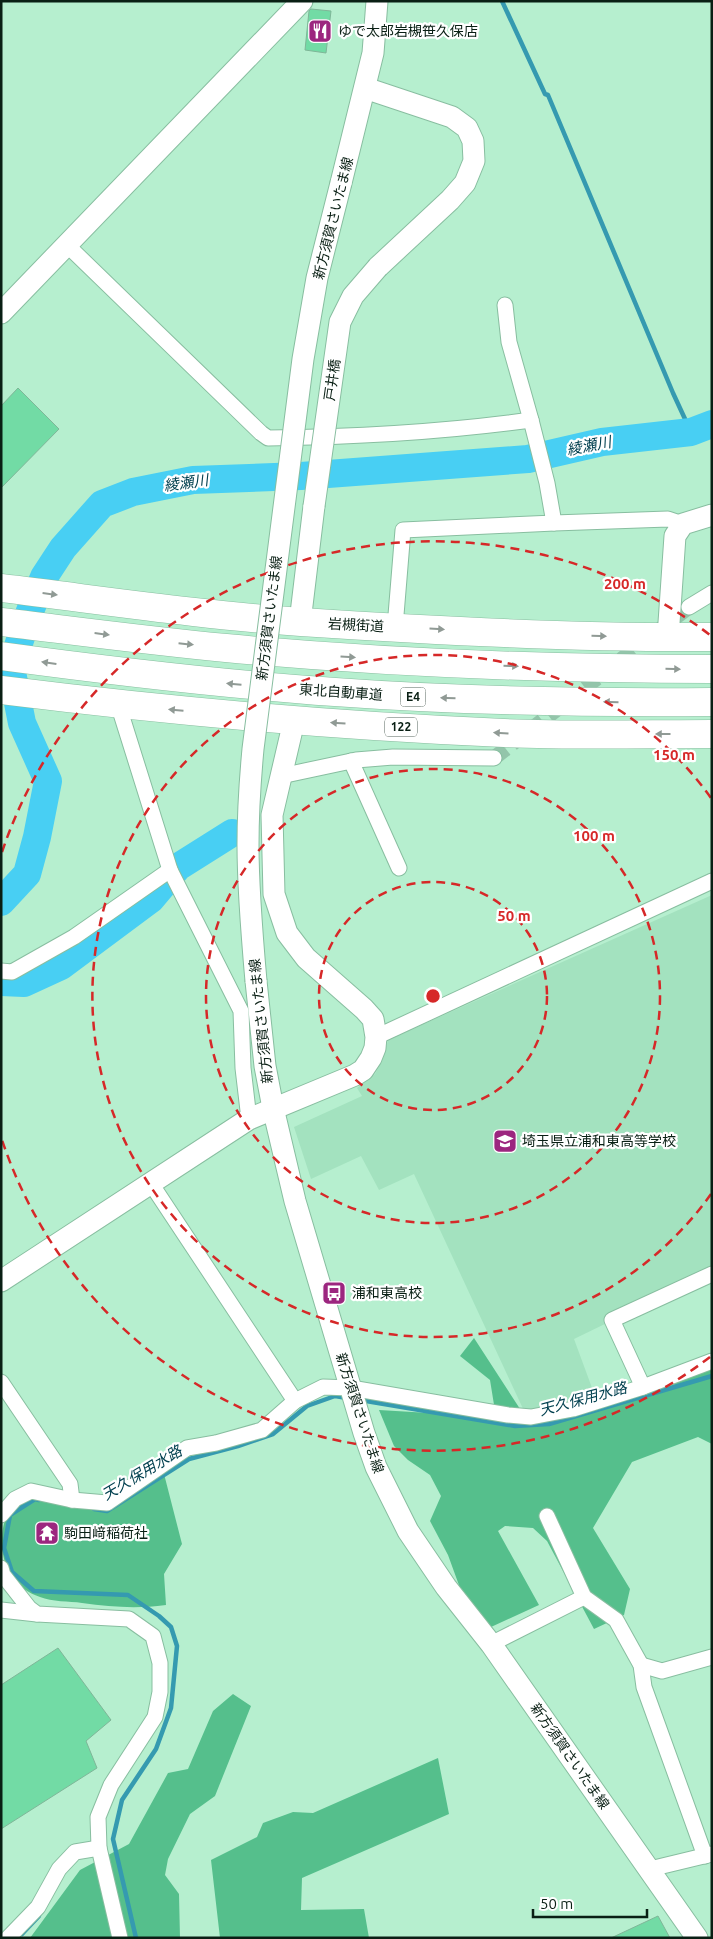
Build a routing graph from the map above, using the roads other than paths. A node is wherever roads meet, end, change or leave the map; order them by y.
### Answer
1 (302, 1) edge
2 (377, 1) edge
3 (366, 88) junction
4 (67, 245) junction
5 (506, 305) dead end
6 (1, 313) edge
7 (531, 420) junction
8 (712, 515) edge
9 (554, 523) junction
10 (683, 524) junction
11 (1, 588) edge
12 (712, 593) edge
13 (689, 607) tunnel mouth
14 (1, 622) edge
15 (300, 622) junction
16 (395, 627) junction
17 (712, 636) edge
18 (668, 637) junction
19 (1, 656) edge
20 (712, 669) edge
21 (1, 690) edge
22 (712, 702) edge
23 (118, 704) junction
24 (294, 721) junction
25 (712, 734) edge
26 (494, 758) tunnel mouth
27 (351, 762) junction
28 (281, 776) junction
29 (399, 868) dead end
30 (170, 870) junction
31 (712, 881) edge
32 (1, 971) edge
33 (376, 1037) junction
34 (273, 1108) junction
35 (249, 1119) junction
36 (150, 1182) junction
37 (712, 1274) edge
38 (1, 1281) edge
39 (712, 1361) edge
40 (1, 1382) edge
41 (643, 1387) junction
42 (351, 1388) junction
43 (295, 1401) junction
44 (72, 1500) junction
45 (1, 1515) edge
46 (547, 1516) dead end
47 (1, 1568) edge
48 (584, 1598) junction
49 (1, 1610) edge
50 (37, 1614) junction
51 (491, 1644) junction
52 (712, 1657) edge
53 (641, 1665) junction
54 (99, 1848) junction
55 (708, 1855) edge
56 (650, 1870) junction
57 (8, 1938) edge
58 (120, 1938) edge
59 (697, 1938) edge

1 - 4 main road
2 - 3 main road, 新方須賀さいたま線
3 - 15 main road, 戸井橋, bridge
3 - 34 main road, 新方須賀さいたま線, bridge
4 - 6 main road
4 - 7 street
5 - 7 street
7 - 9 street
8 - 10 main road
9 - 10 street
9 - 16 street
10 - 18 main road
11 -> 15 highway, 岩槻街道
12 - 13 street
14 -> 20 highway
15 - 16 highway, 岩槻街道
16 -> 18 highway, 岩槻街道
17 - 18 highway, 岩槻街道
22 -> 19 highway, 東北自動車道 / E4
21 - 23 highway, 122
24 -> 23 highway, 122
23 - 30 street
25 -> 24 highway, 122
24 - 28 main road
26 - 27 street
27 - 28 street
27 - 29 street
28 - 33 main road
30 - 32 street
30 - 35 street
31 - 33 street
33 - 34 main road
34 - 35 main road
34 - 42 main road, 新方須賀さいたま線
35 - 36 main road
36 - 38 main road
36 - 43 street
37 - 41 street
39 - 41 street
40 - 44 street
41 - 42 street
42 - 43 street
42 - 51 main road, 新方須賀さいたま線
43 - 44 street
44 - 45 street
46 - 48 street
47 - 50 street
48 - 51 street
48 - 53 street
49 - 50 street
50 - 54 street
51 - 56 main road, 新方須賀さいたま線
52 - 53 street
53 - 55 street
54 - 57 street
54 - 58 street
55 - 56 street
56 - 59 main road, 新方須賀さいたま線

